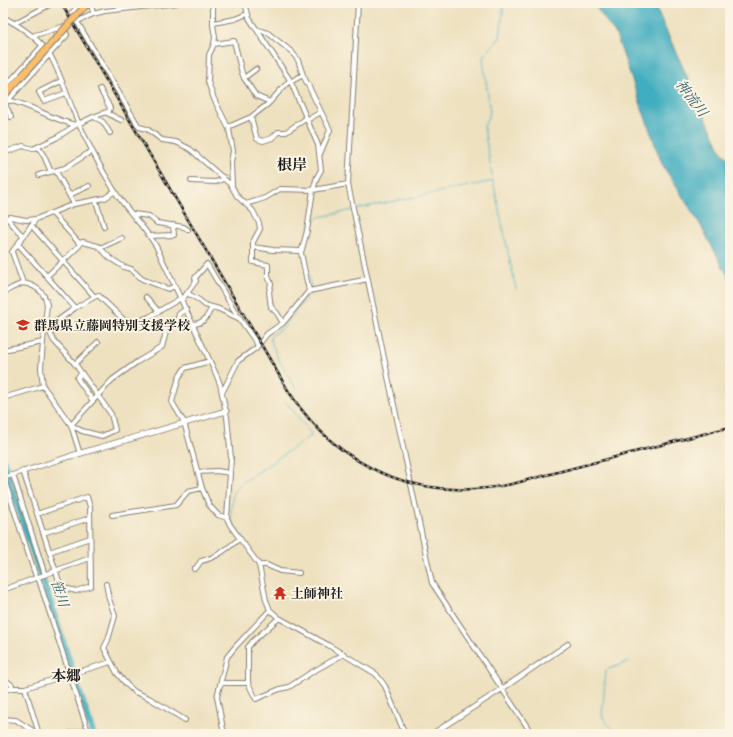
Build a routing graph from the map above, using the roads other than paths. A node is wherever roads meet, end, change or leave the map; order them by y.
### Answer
1 (80, 3) edge
2 (96, 3) edge
3 (130, 3) edge
4 (177, 3) edge
5 (213, 3) edge
6 (245, 3) edge
7 (358, 3) edge
8 (91, 4) edge
9 (49, 5) dead end
10 (146, 5) edge
11 (132, 8) junction
12 (93, 14) junction
13 (247, 14) junction
14 (3, 17) edge
15 (77, 22) junction
16 (15, 23) junction
17 (213, 23) junction
18 (63, 26) junction
19 (255, 29) junction
20 (32, 36) junction
21 (214, 44) junction
22 (42, 46) junction
23 (50, 55) junction
24 (256, 70) dead end
25 (303, 75) junction
26 (244, 78) junction
27 (61, 81) junction
28 (290, 81) junction
29 (3, 89) edge
30 (100, 89) dead end
31 (66, 93) junction
32 (6, 99) edge
33 (270, 102) junction
34 (4, 105) edge
35 (321, 112) junction
36 (107, 113) junction
37 (11, 117) dead end
38 (94, 117) junction
39 (251, 117) junction
40 (307, 119) junction
41 (121, 120) dead end
42 (78, 125) junction
43 (228, 127) junction
44 (110, 133) dead end
45 (38, 147) junction
46 (92, 151) junction
47 (3, 153) edge
48 (320, 154) junction
49 (54, 171) junction
50 (39, 175) dead end
51 (223, 177) junction
52 (192, 181) dead end
53 (348, 184) junction
54 (89, 186) dead end
55 (232, 186) junction
56 (314, 190) junction
57 (115, 191) junction
58 (69, 195) junction
59 (96, 201) junction
60 (74, 204) junction
61 (246, 204) junction
62 (52, 213) junction
63 (132, 214) junction
64 (5, 219) edge
65 (36, 219) junction
66 (31, 225) junction
67 (173, 225) junction
68 (104, 227) dead end
69 (188, 230) dead end
70 (24, 236) junction
71 (150, 236) junction
72 (122, 238) dead end
73 (79, 243) junction
74 (18, 244) junction
75 (253, 247) junction
76 (100, 248) junction
77 (301, 251) junction
78 (63, 261) junction
79 (47, 276) junction
80 (368, 279) junction
81 (23, 283) junction
82 (175, 286) junction
83 (309, 291) junction
84 (3, 293) edge
85 (187, 293) junction
86 (94, 296) junction
87 (146, 297) dead end
88 (181, 299) junction
89 (212, 307) junction
90 (75, 308) junction
91 (186, 309) junction
92 (159, 312) junction
93 (239, 318) junction
94 (283, 323) junction
95 (193, 324) junction
96 (48, 326) junction
97 (43, 342) junction
98 (98, 342) dead end
99 (258, 345) junction
100 (3, 350) edge
101 (210, 361) junction
102 (75, 364) junction
103 (82, 373) junction
104 (43, 386) junction
105 (222, 394) junction
106 (98, 395) junction
107 (3, 398) edge
108 (93, 400) junction
109 (226, 411) junction
110 (184, 422) junction
111 (71, 425) junction
112 (80, 454) junction
113 (71, 456) joint
114 (22, 471) junction
115 (198, 472) junction
116 (230, 473) junction
117 (7, 476) edge
118 (202, 488) junction
119 (37, 514) junction
120 (112, 515) dead end
121 (90, 518) junction
122 (227, 518) junction
123 (43, 533) junction
124 (90, 538) junction
125 (239, 539) junction
126 (49, 552) junction
127 (90, 558) junction
128 (259, 565) junction
129 (194, 569) dead end
130 (55, 570) junction
131 (298, 573) dead end
132 (41, 576) junction
133 (106, 584) dead end
134 (3, 590) edge
135 (270, 610) junction
136 (279, 618) junction
137 (568, 644) dead end
138 (344, 654) junction
139 (111, 662) junction
140 (72, 674) junction
141 (3, 678) edge
142 (221, 683) junction
143 (248, 683) junction
144 (12, 688) junction
145 (26, 688) junction
146 (502, 689) junction
147 (3, 691) edge
148 (3, 719) edge
149 (185, 720) dead end
150 (89, 732) edge
151 (38, 734) edge
152 (68, 734) edge
153 (224, 734) edge
154 (405, 734) edge
155 (432, 734) edge
156 (532, 734) edge

1 - 15 street
2 - 8 street
3 - 11 street
4 - 10 street
5 - 17 street
6 - 13 street
7 - 53 street
8 - 12 street
8 - 32 highway, bridge
9 - 16 street
10 - 11 street
11 - 12 street
12 - 15 street
13 - 17 street
13 - 19 street
14 - 16 street
15 - 18 street
15 - 51 street
16 - 20 street
17 - 21 street
18 - 20 street
18 - 23 street
19 - 25 street
19 - 28 street
20 - 22 street
21 - 26 street
21 - 43 street
22 - 23 street
22 - 29 street
23 - 27 street
23 - 32 street
24 - 26 street
25 - 28 street
25 - 35 street
26 - 33 street
27 - 31 street
27 - 31 street
28 - 33 street
28 - 40 street
30 - 36 street
31 - 42 street
32 - 34 street
32 - 42 street
33 - 39 street
34 - 37 street
35 - 40 street
35 - 48 street
36 - 38 street
36 - 41 street
38 - 42 street
38 - 44 street
39 - 40 street
39 - 43 street
40 - 48 street
42 - 45 street
42 - 46 street
43 - 55 street
45 - 47 street
45 - 49 street
46 - 49 street
46 - 57 street
48 - 56 street
49 - 50 street
49 - 58 street
51 - 52 street
51 - 55 street
53 - 56 street
53 - 80 street
54 - 58 street
55 - 61 street
56 - 61 street
56 - 77 street
57 - 59 street
57 - 63 street
58 - 60 street
59 - 60 street
59 - 68 street
60 - 62 street
61 - 75 street
62 - 65 street
62 - 73 street
63 - 67 street
63 - 71 street
64 - 65 street
64 - 70 street
65 - 66 street
66 - 70 street
66 - 78 street
67 - 69 street
67 - 71 street
70 - 74 street
71 - 82 street
72 - 76 street
73 - 76 street
73 - 78 street
74 - 79 street
74 - 81 street
75 - 77 street
75 - 94 street
76 - 82 street
77 - 83 street
78 - 79 street
78 - 86 street
79 - 90 street
80 - 83 street
80 - 146 street
81 - 84 street
81 - 96 street
82 - 88 street
83 - 94 street
85 - 88 street
85 - 89 street
85 - 93 street
86 - 90 street
86 - 92 street
87 - 92 street
88 - 91 street
88 - 92 street
89 - 93 street
89 - 95 street
90 - 96 street
91 - 95 street
91 - 106 street
93 - 99 street
94 - 99 street
95 - 101 street
96 - 97 street
96 - 102 street
97 - 100 street
97 - 104 street
98 - 102 street
99 - 105 street
101 - 105 street
101 - 110 street
102 - 103 street
103 - 106 street
103 - 108 street
104 - 107 street
104 - 111 street
105 - 109 street
106 - 108 street
106 - 111 street
108 - 111 street
109 - 110 street
109 - 116 street
110 - 112 street
110 - 115 street
111 - 112 street
112 - 113 street
113 - 114 street
114 - 117 street
114 - 119 street
115 - 116 street
115 - 118 street
116 - 122 street
117 - 132 street
117 - 132 street
118 - 120 street
118 - 122 street
119 - 121 street
119 - 123 street
121 - 123 street
121 - 124 street
122 - 125 street
123 - 126 street
124 - 126 street
124 - 127 street
125 - 128 street
125 - 129 street
126 - 130 street
127 - 130 street
127 - 130 street
128 - 131 street
128 - 135 street
130 - 132 street
132 - 134 street
132 - 140 street
133 - 139 street
135 - 136 street
135 - 142 street
136 - 138 street
136 - 143 street
137 - 146 street
138 - 143 street
138 - 154 street
139 - 140 street
139 - 149 street
140 - 145 street
140 - 150 street
141 - 144 street
142 - 143 street
142 - 153 street
144 - 145 street
144 - 147 street
145 - 151 street
146 - 155 street
146 - 156 street
148 - 151 street
150 - 152 street

